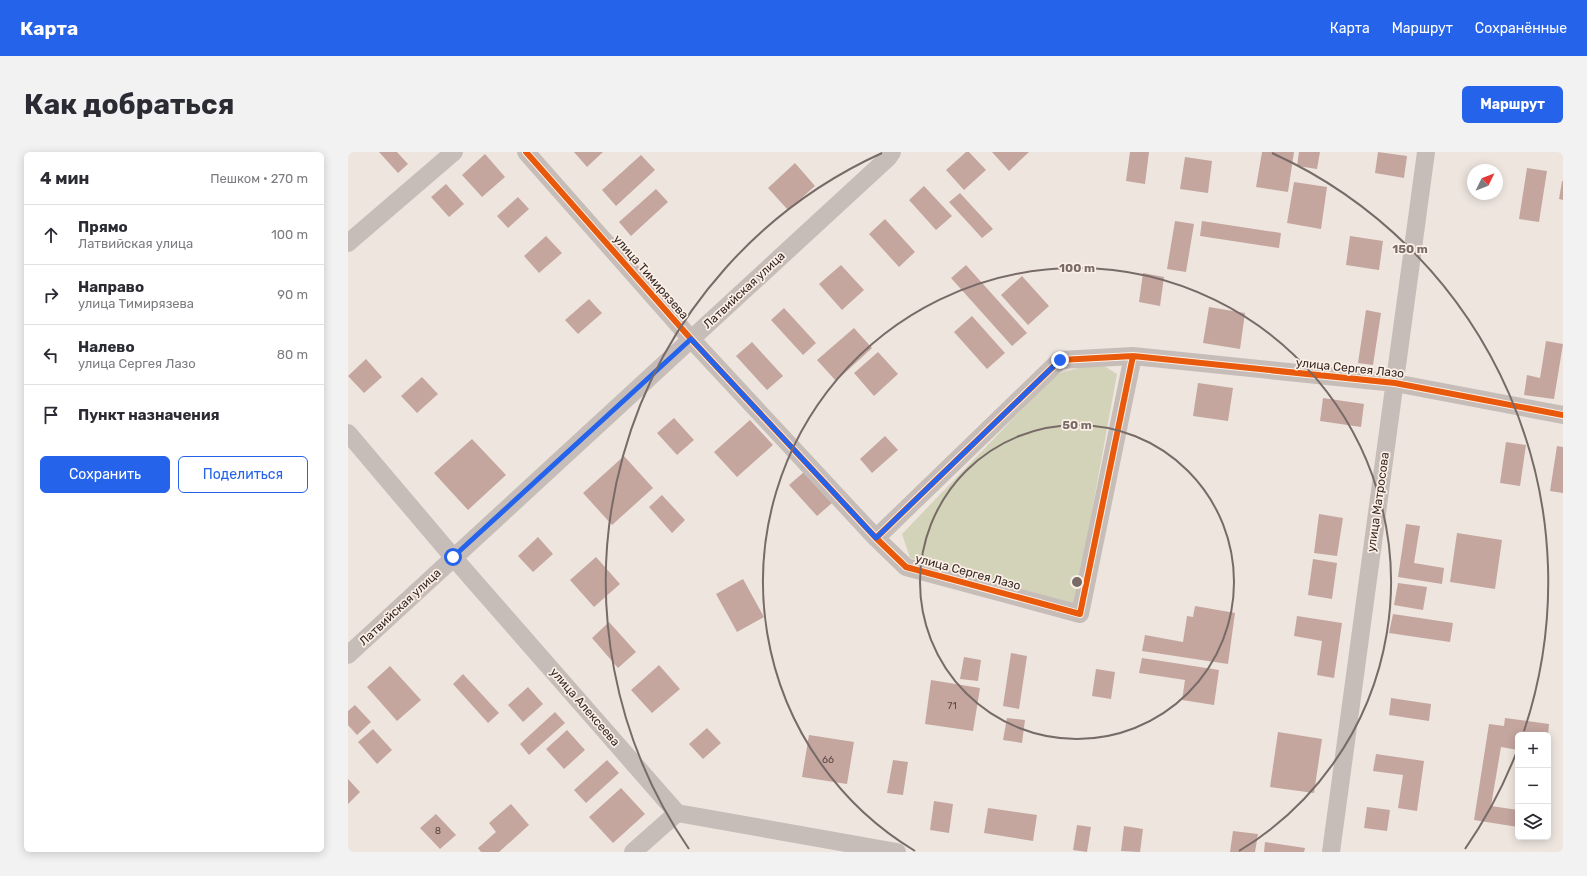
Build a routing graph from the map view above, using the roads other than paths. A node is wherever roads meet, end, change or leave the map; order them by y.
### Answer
1 (454, 152) edge
2 (526, 152) edge
3 (892, 152) edge
4 (1426, 152) edge
5 (348, 243) edge
6 (691, 339) junction
7 (1132, 356) junction
8 (1395, 383) junction
9 (1563, 415) edge
10 (348, 432) edge
11 (876, 538) junction
12 (453, 557) junction
13 (348, 655) edge
14 (677, 813) junction
15 (633, 852) edge
16 (897, 852) edge
17 (1331, 852) edge

1 - 5 street
2 - 6 street, улица Тимирязева
3 - 6 street, Латвийская улица
4 - 8 street, улица Матросова
6 - 11 street, улица Тимирязева
6 - 12 street, Латвийская улица
7 - 8 street, улица Сергея Лазо
7 - 11 street, улица Сергея Лазо
7 - 11 street, улица Сергея Лазо
8 - 9 street, улица Сергея Лазо
8 - 17 street, улица Матросова
10 - 12 street, улица Алексеева
12 - 13 street, Латвийская улица
12 - 14 street, улица Алексеева
14 - 15 street
14 - 16 street

